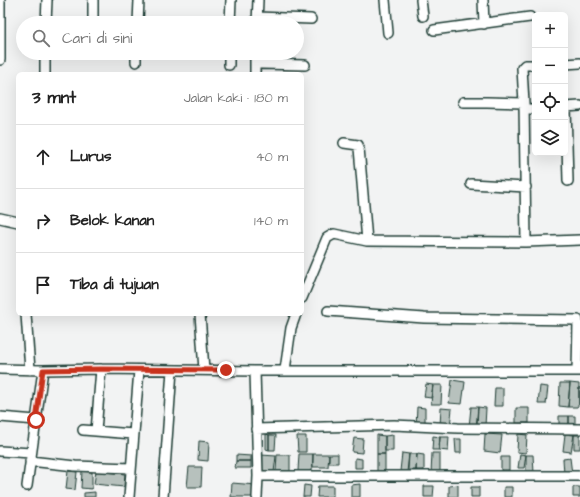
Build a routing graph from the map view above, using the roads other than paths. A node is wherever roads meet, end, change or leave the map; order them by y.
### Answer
1 (0, 0) edge
2 (47, 0) edge
3 (94, 0) edge
4 (139, 0) edge
5 (231, 0) edge
6 (258, 0) edge
7 (385, 0) edge
8 (421, 0) edge
9 (483, 0) edge
10 (46, 16) edge
11 (93, 16) edge
12 (138, 16) edge
13 (230, 16) edge
14 (257, 16) edge
15 (423, 16) dead end
16 (530, 17) dead end
17 (304, 20) edge
18 (312, 20) dead end
19 (484, 24) junction
20 (434, 30) dead end
21 (388, 33) dead end
22 (0, 60) edge
23 (45, 60) edge
24 (229, 60) edge
25 (255, 63) joint
26 (580, 63) edge
27 (568, 64) edge
28 (229, 65) dead end
29 (532, 65) edge
30 (305, 66) dead end
31 (45, 72) edge
32 (254, 72) edge
33 (463, 102) dead end
34 (524, 106) junction
35 (580, 106) edge
36 (568, 107) edge
37 (532, 108) edge
38 (566, 120) edge
39 (344, 143) dead end
40 (568, 181) dead end
41 (471, 184) dead end
42 (526, 188) junction
43 (0, 218) edge
44 (16, 222) edge
45 (580, 240) edge
46 (367, 241) junction
47 (526, 242) junction
48 (304, 293) edge
49 (328, 311) dead end
50 (26, 316) edge
51 (200, 316) edge
52 (295, 316) edge
53 (579, 320) edge
54 (0, 369) edge
55 (101, 369) junction
56 (30, 370) junction
57 (43, 370) junction
58 (139, 370) junction
59 (172, 370) junction
60 (204, 370) junction
61 (285, 370) junction
62 (255, 371) junction
63 (579, 371) edge
64 (0, 417) edge
65 (36, 420) junction
66 (256, 429) junction
67 (580, 429) edge
68 (83, 430) dead end
69 (96, 431) junction
70 (133, 434) junction
71 (0, 451) edge
72 (30, 457) junction
73 (130, 468) junction
74 (258, 476) junction
75 (580, 476) edge
76 (27, 486) dead end
77 (129, 497) edge
78 (163, 497) edge
79 (257, 497) edge

1 - 22 street
2 - 10 street
3 - 11 street
4 - 12 street
5 - 13 street
6 - 14 street
7 - 21 street
8 - 15 street
9 - 19 street
16 - 19 street
17 - 18 street
19 - 20 street
23 - 31 street
24 - 28 street
25 - 30 street
25 - 32 street
26 - 27 street
29 - 34 street
33 - 34 street
34 - 37 street
34 - 42 street
35 - 36 street
38 - 40 street
39 - 46 street
41 - 42 street
42 - 47 street
43 - 44 street
45 - 47 street
46 - 47 street
46 - 48 street
49 - 53 street
50 - 56 street
51 - 60 street
52 - 61 street
53 - 63 street
54 - 56 street
55 - 57 street
55 - 58 street
55 - 69 street
56 - 57 street
57 - 65 street
58 - 59 street
58 - 70 street
59 - 60 street
59 - 78 street
60 - 62 street
61 - 62 street
61 - 63 street
62 - 66 street
64 - 65 street
65 - 72 street
66 - 67 street
66 - 74 street
68 - 69 street
69 - 70 street
70 - 73 street
71 - 72 street
72 - 73 street
72 - 76 street
73 - 77 street
74 - 75 street
74 - 79 street

